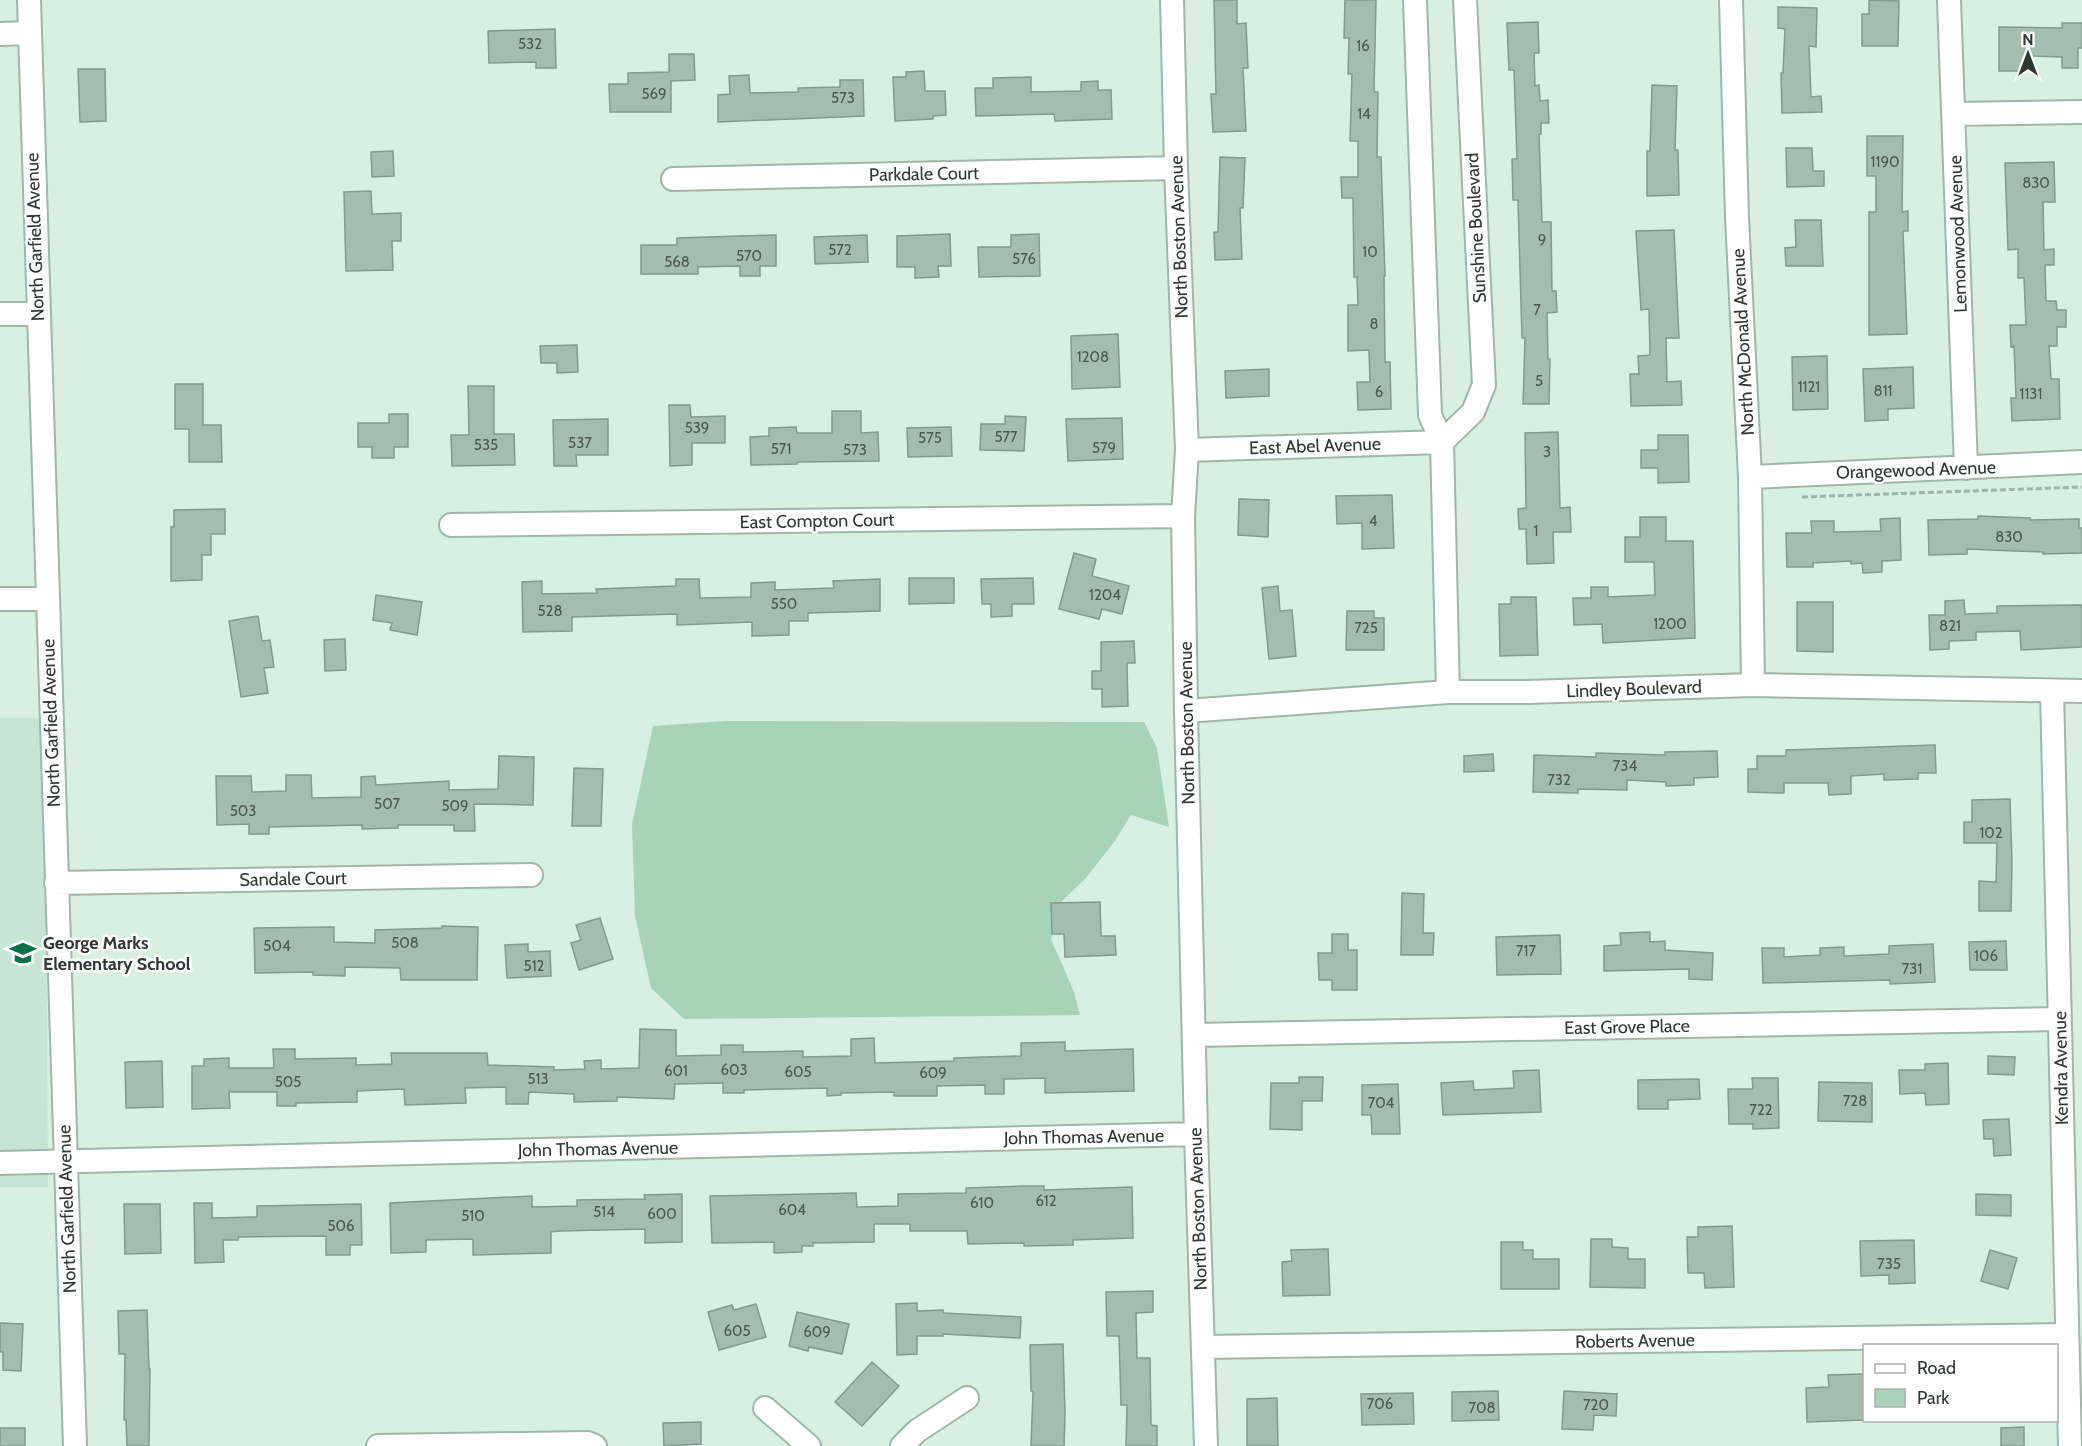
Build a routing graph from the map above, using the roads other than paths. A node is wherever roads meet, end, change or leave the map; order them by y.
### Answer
1 (29, 0) edge
2 (1172, 0) edge
3 (1415, 0) edge
4 (1465, 0) edge
5 (1731, 0) edge
6 (1949, 0) edge
7 (29, 33) junction
8 (0, 34) edge
9 (2082, 112) edge
10 (1953, 114) junction
11 (1176, 168) junction
12 (673, 179) dead end
13 (0, 314) edge
14 (38, 314) junction
15 (1442, 442) junction
16 (1187, 450) junction
17 (2082, 462) edge
18 (1966, 468) junction
19 (1750, 477) junction
20 (1183, 516) junction
21 (450, 525) dead end
22 (0, 599) edge
23 (47, 599) junction
24 (1753, 685) junction
25 (2052, 691) junction
26 (2082, 691) edge
27 (1448, 692) junction
28 (1186, 711) junction
29 (531, 874) dead end
30 (56, 883) junction
31 (2060, 1019) junction
32 (1194, 1035) junction
33 (1196, 1134) junction
34 (65, 1162) junction
35 (0, 1163) edge
36 (2066, 1335) junction
37 (1203, 1347) junction
38 (967, 1398) dead end
39 (765, 1408) dead end
40 (75, 1446) edge
41 (378, 1446) edge
42 (596, 1446) edge
43 (809, 1446) edge
44 (902, 1446) edge
45 (1206, 1446) edge
46 (2070, 1446) edge

1 - 7 street, North Garfield Avenue
2 - 11 street, North Boston Avenue
3 - 15 street
4 - 15 street, Sunshine Boulevard
5 - 19 street, North McDonald Avenue
6 - 10 street, Lemonwood Avenue
7 - 8 street
7 - 14 street, North Garfield Avenue
9 - 10 street
10 - 18 street, Lemonwood Avenue
11 - 12 street, Parkdale Court
11 - 16 street, North Boston Avenue
13 - 14 street
14 - 23 street, North Garfield Avenue
15 - 16 street, East Abel Avenue
15 - 27 street
16 - 20 street, North Boston Avenue
17 - 18 street, Orangewood Avenue
18 - 19 street, Orangewood Avenue
19 - 24 street, North McDonald Avenue
20 - 21 street, East Compton Court
20 - 28 street, North Boston Avenue
22 - 23 street
23 - 30 street, North Garfield Avenue
24 - 25 street, Lindley Boulevard
24 - 27 street, Lindley Boulevard
25 - 26 street, Lindley Boulevard
25 - 31 street, Kendra Avenue
27 - 28 street, Lindley Boulevard
28 - 32 street, North Boston Avenue
29 - 30 street, Sandale Court
30 - 34 street, North Garfield Avenue
31 - 32 street, East Grove Place
31 - 36 street, Kendra Avenue
32 - 33 street, North Boston Avenue
33 - 34 street, John Thomas Avenue
33 - 37 street, North Boston Avenue
34 - 35 street, John Thomas Avenue
34 - 40 street, North Garfield Avenue
36 - 37 street, Roberts Avenue
36 - 46 street, Kendra Avenue
37 - 45 street, North Boston Avenue
38 - 44 street
39 - 43 street
41 - 42 street

